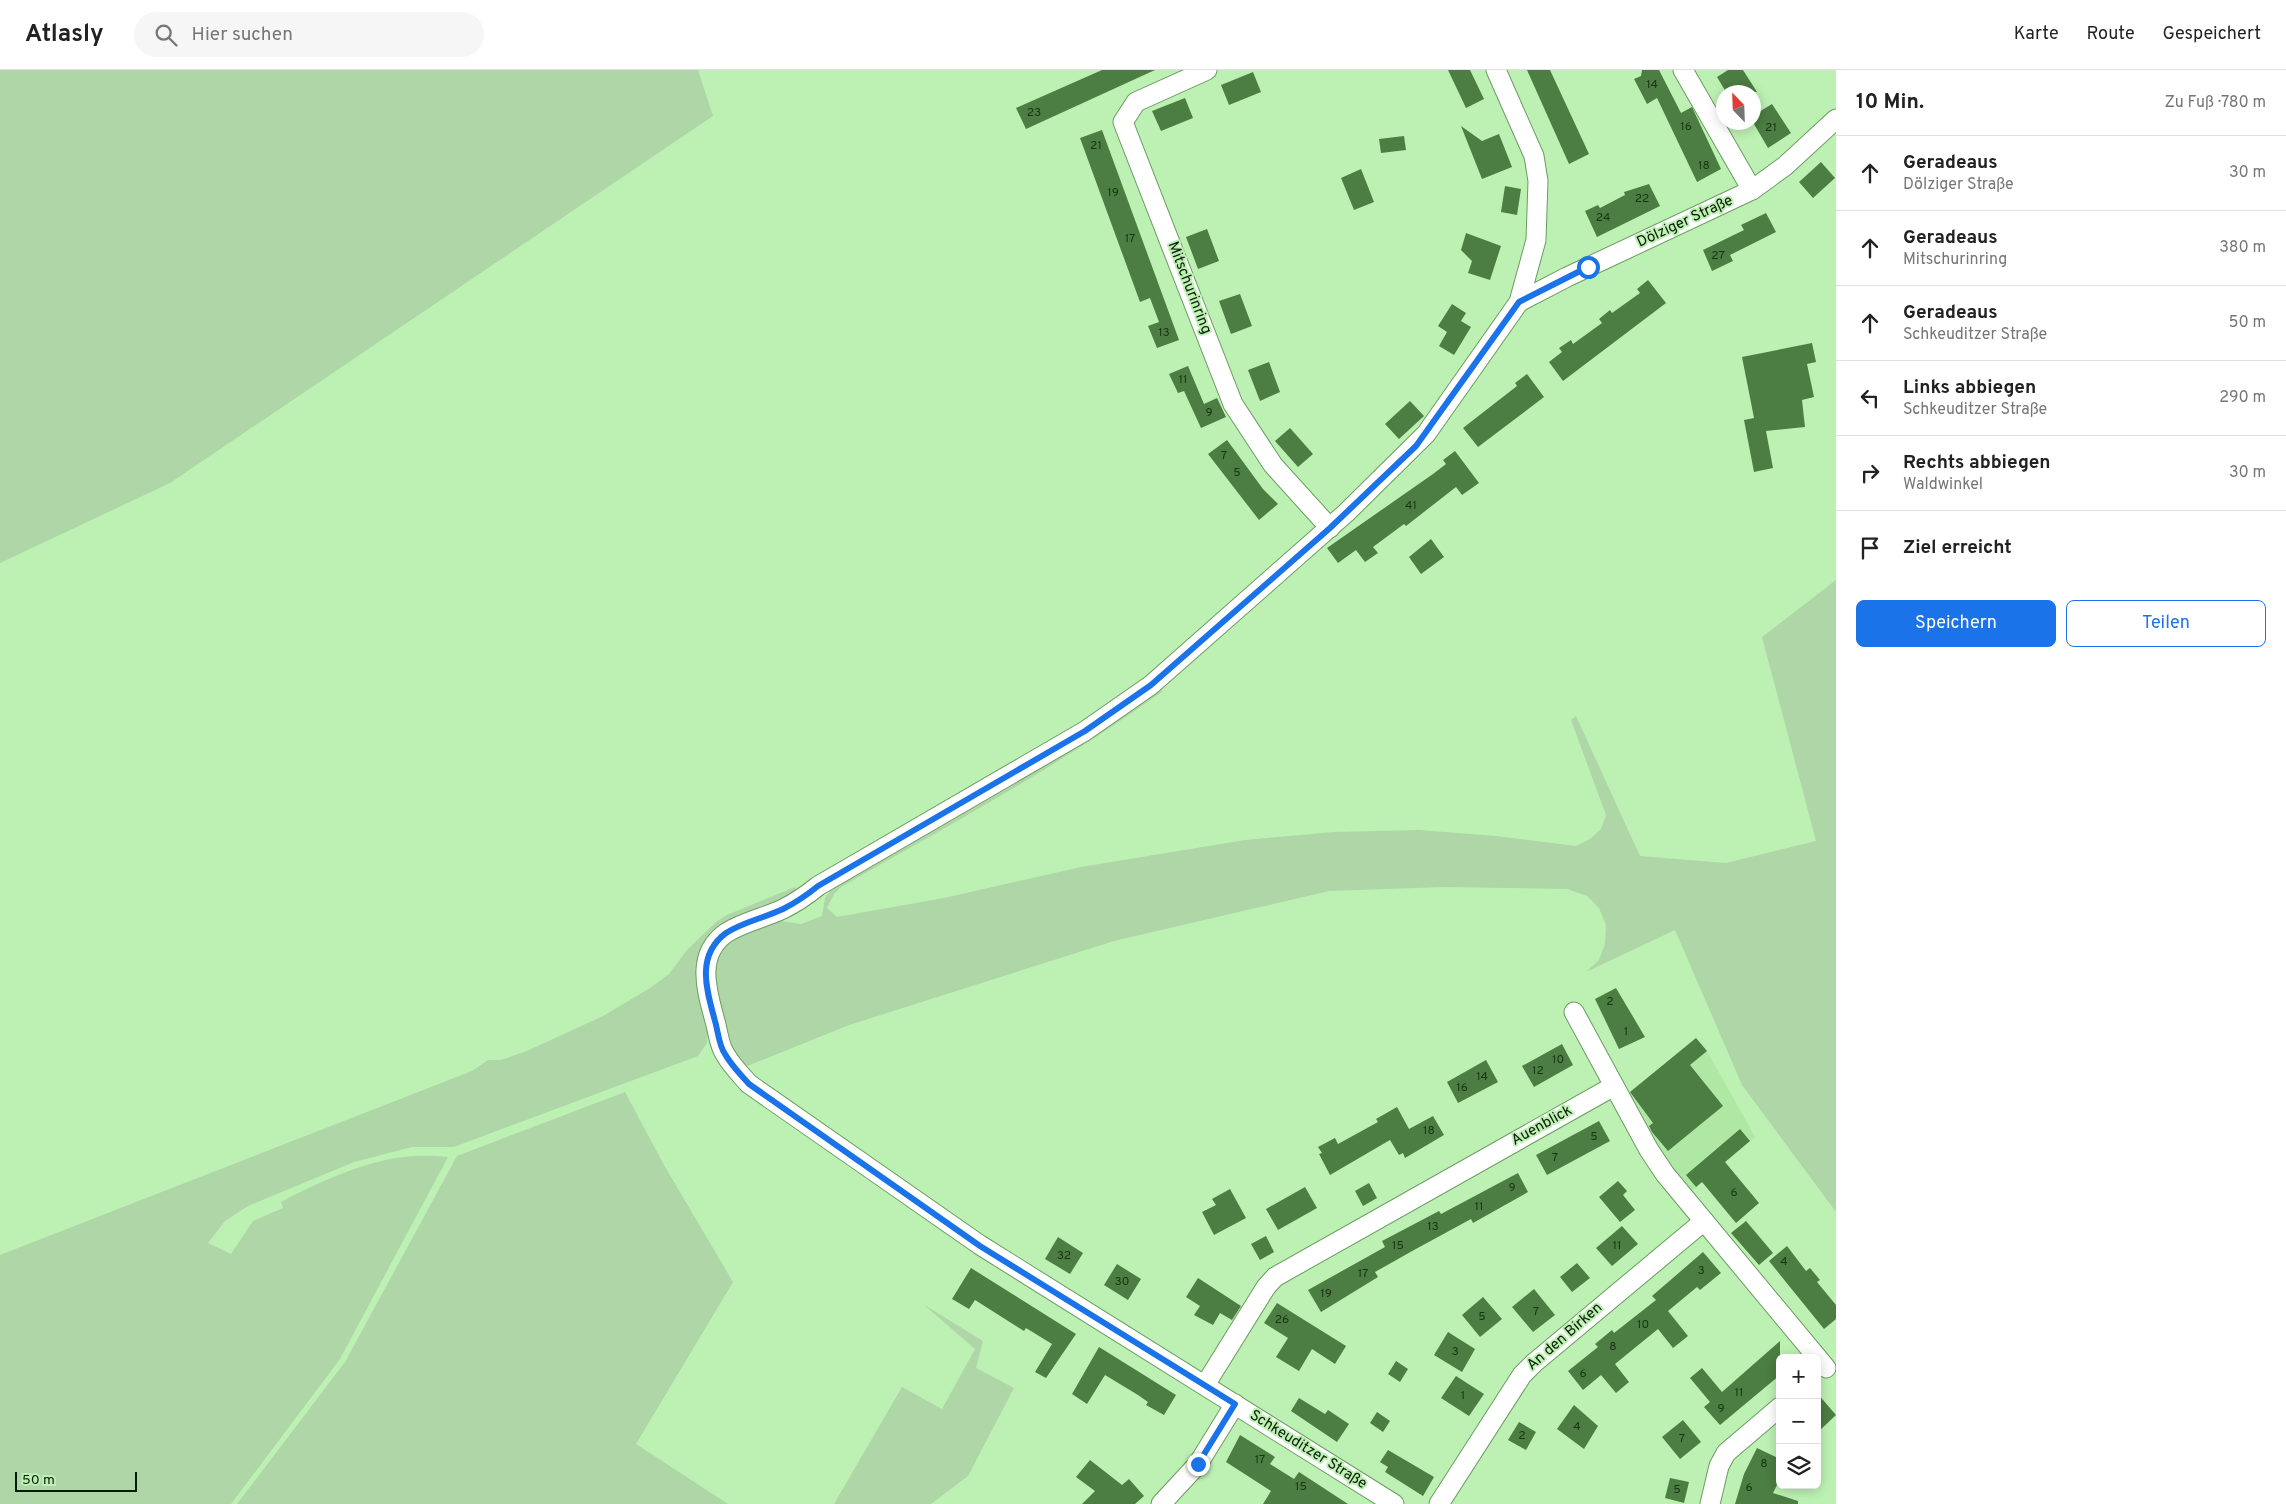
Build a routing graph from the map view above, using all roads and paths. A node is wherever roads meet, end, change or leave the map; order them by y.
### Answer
1 (1208, 70) edge
2 (1496, 70) edge
3 (1684, 70) edge
4 (1836, 119) edge
5 (1752, 190) junction
6 (1519, 302) junction
7 (1330, 528) junction
8 (1574, 1012) dead end
9 (1614, 1086) junction
10 (1704, 1221) junction
11 (1826, 1368) edge
12 (1205, 1385) junction
13 (1235, 1404) junction
14 (1776, 1410) edge
15 (1161, 1504) edge
16 (1394, 1504) edge
17 (1439, 1504) edge
18 (1710, 1504) edge

1 - 7 street, Mitschurinring
2 - 6 street
3 - 5 street
4 - 5 street, Dölziger Straße
5 - 6 street, Dölziger Straße
6 - 7 street
7 - 12 street, Schkeuditzer Straße
8 - 9 street
9 - 10 street
9 - 12 street, Auenblick
10 - 11 street
10 - 17 street, An den Birken
12 - 13 street, Schkeuditzer Straße
13 - 15 street
13 - 16 street, Schkeuditzer Straße
14 - 18 street

